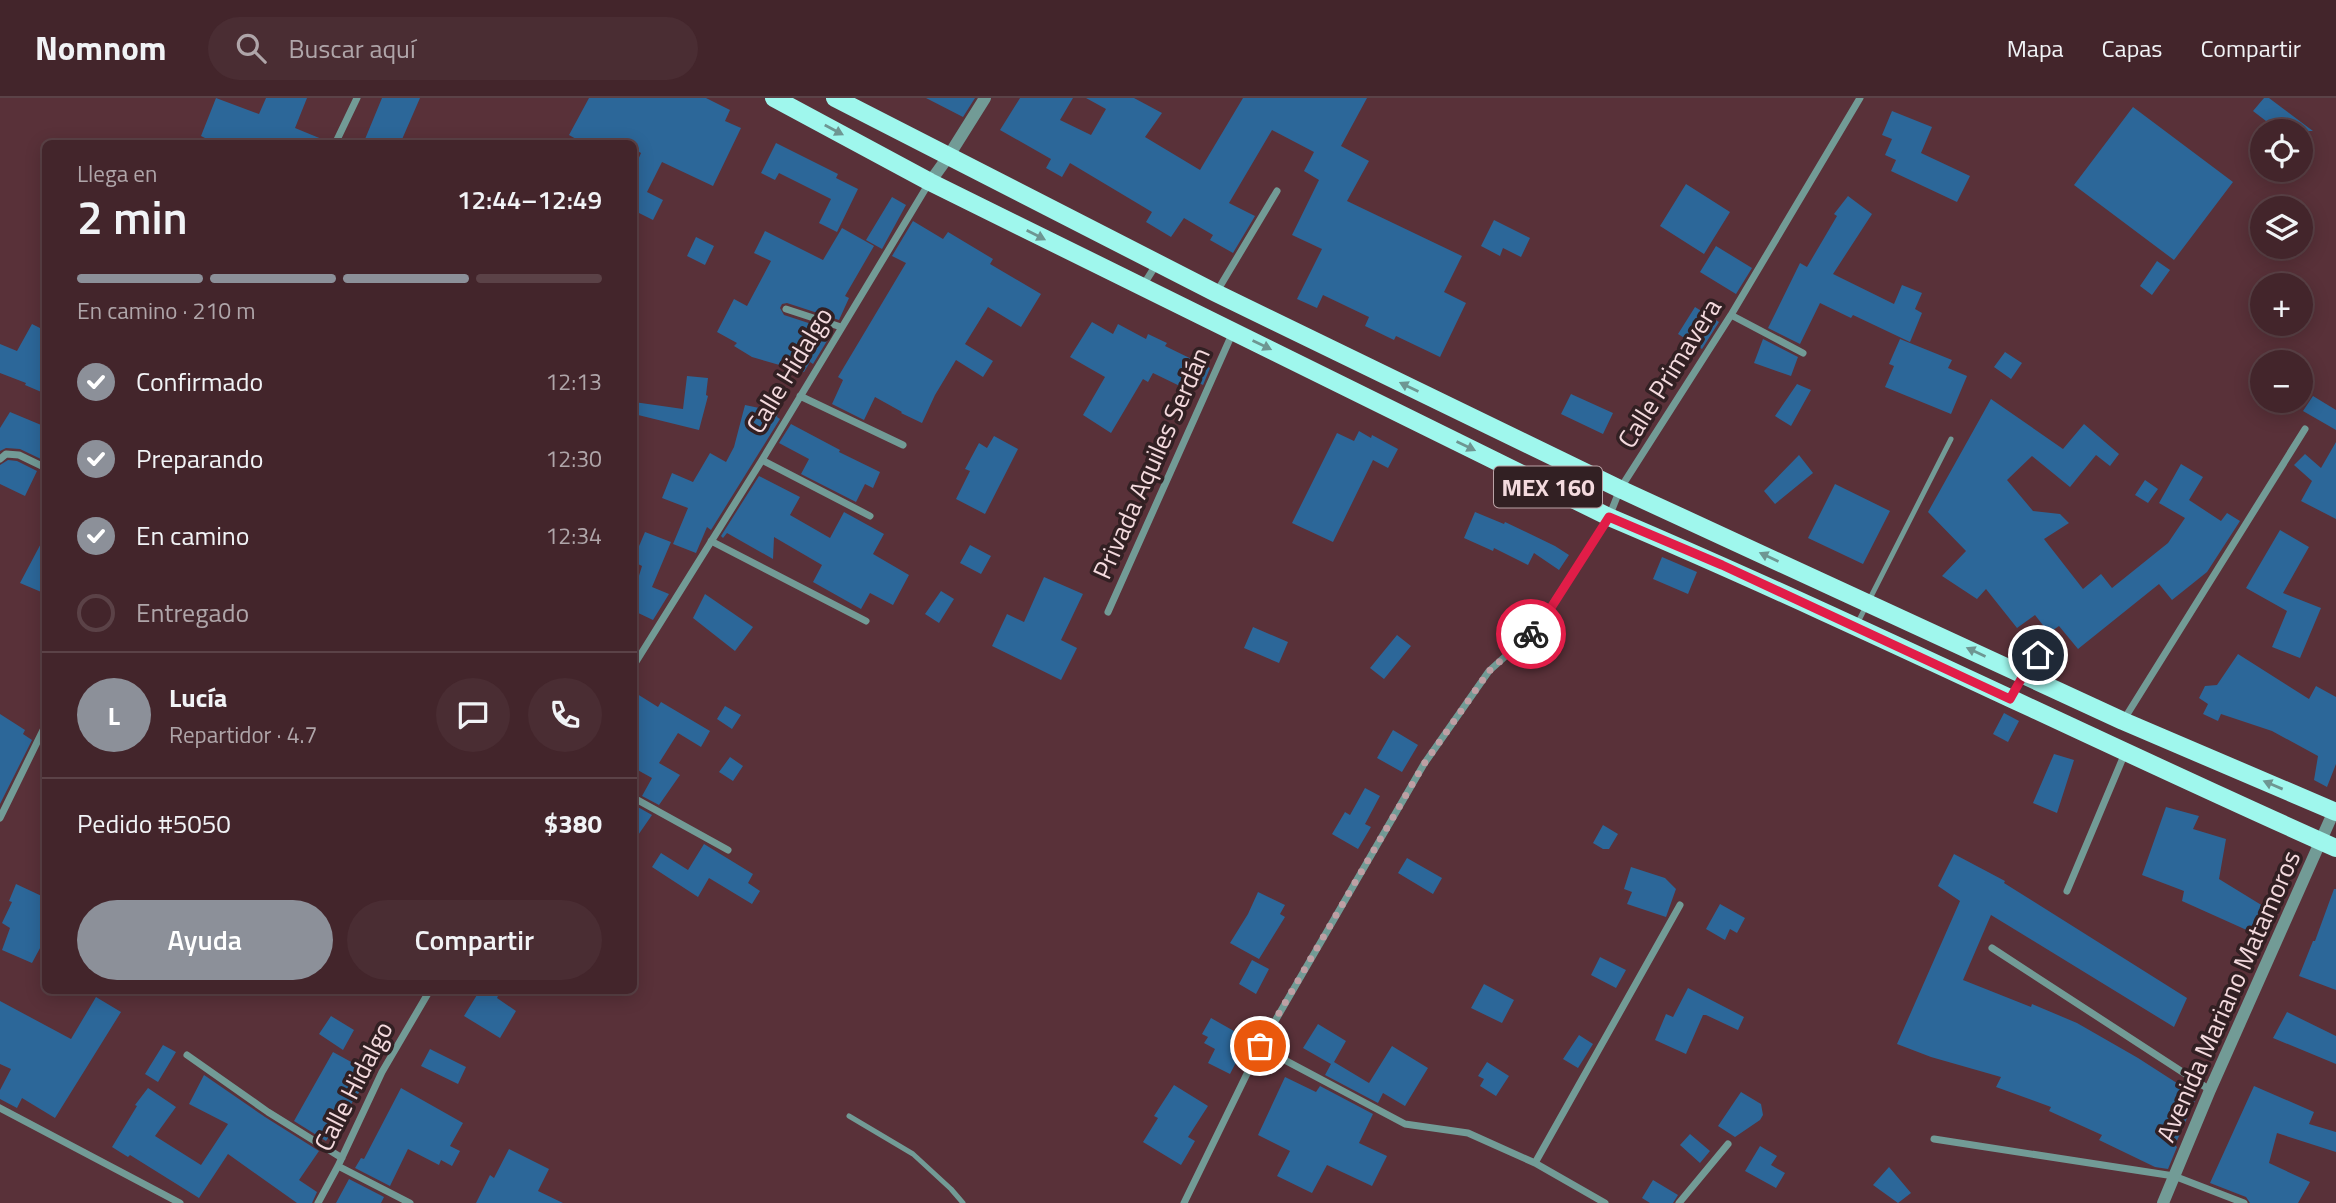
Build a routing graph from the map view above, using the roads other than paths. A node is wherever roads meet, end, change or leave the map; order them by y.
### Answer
1 (357, 98) edge
2 (774, 98) edge
3 (835, 98) edge
4 (985, 98) edge
5 (1860, 98) edge
6 (337, 140) edge
7 (948, 157) junction
8 (930, 182) junction
9 (1277, 191) dead end
10 (1157, 263) junction
11 (1141, 288) junction
12 (1216, 293) junction
13 (786, 309) dead end
14 (1731, 315) junction
15 (841, 327) junction
16 (1233, 331) junction
17 (1803, 353) dead end
18 (800, 396) junction
19 (2305, 429) dead end
20 (1951, 439) dead end
21 (903, 445) dead end
22 (0, 459) edge
23 (762, 460) junction
24 (42, 466) edge
25 (1620, 489) junction
26 (870, 516) dead end
27 (1609, 517) junction
28 (711, 541) junction
29 (1867, 602) junction
30 (1108, 612) dead end
31 (866, 621) dead end
32 (1856, 627) junction
33 (2052, 637) dead end
34 (637, 660) edge
35 (2024, 674) junction
36 (2010, 699) junction
37 (2123, 721) junction
38 (42, 731) edge
39 (2126, 752) junction
40 (637, 800) edge
41 (2335, 810) edge
42 (0, 818) edge
43 (2329, 844) edge
44 (728, 850) dead end
45 (2067, 891) dead end
46 (1680, 905) dead end
47 (1992, 948) dead end
48 (428, 994) edge
49 (1260, 1046) junction
50 (187, 1055) dead end
51 (2210, 1090) junction
52 (0, 1108) edge
53 (849, 1116) dead end
54 (1934, 1139) dead end
55 (1727, 1144) dead end
56 (342, 1158) junction
57 (1535, 1163) junction
58 (338, 1166) junction
59 (2174, 1176) junction
60 (180, 1203) edge
61 (318, 1203) edge
62 (410, 1203) edge
63 (963, 1203) edge
64 (1185, 1203) edge
65 (1605, 1203) edge
66 (1679, 1203) edge
67 (2162, 1203) edge
68 (2244, 1203) edge

1 - 6 street
2 -> 8 main road, MEX 160
3 - 7 main road, MEX 160
4 - 7 street, Calle Hidalgo
5 - 14 street, Calle Primavera
7 - 8 street, Calle Hidalgo
7 - 10 main road, MEX 160
8 -> 11 main road, MEX 160
8 - 15 street, Calle Hidalgo
9 - 12 street
10 - 11 street
10 - 12 main road, MEX 160
11 - 16 main road, MEX 160
25 -> 12 main road, MEX 160
13 - 15 street
14 - 17 street
14 - 25 street, Calle Primavera
15 - 18 street, Calle Hidalgo
16 -> 27 main road, MEX 160
16 - 30 street, Privada Aquiles Serdán
18 - 21 street
18 - 23 street, Calle Hidalgo
19 - 37 street
20 - 29 lane
22 - 24 street
23 - 26 street
23 - 28 street, Calle Hidalgo
25 - 27 street, Calle Primavera
29 -> 25 main road, MEX 160
27 - 32 main road, MEX 160
27 - 49 street, Calle Primavera
28 - 31 street
28 - 34 street, Calle Hidalgo
29 - 32 lane
35 -> 29 main road, MEX 160
32 - 36 main road, MEX 160
33 - 35 lane
35 - 36 lane
35 - 37 main road, MEX 160
36 - 39 main road, MEX 160
41 -> 37 main road, MEX 160
38 - 42 street
39 - 43 main road, MEX 160
39 - 45 street
40 - 44 street
41 - 43 street, Avenida Mariano Matamoros
43 - 51 street, Avenida Mariano Matamoros
46 - 57 street
47 - 51 street
48 - 56 street, Calle Hidalgo
49 - 57 street
49 - 64 street, Calle Primavera
50 - 56 street
51 - 59 street, Avenida Mariano Matamoros
52 - 60 street
53 - 63 lane
54 - 59 street
55 - 66 street
56 - 58 street, Calle Hidalgo
57 - 65 street
58 - 61 street, Calle Hidalgo
58 - 62 street
59 - 67 street, Avenida Mariano Matamoros
59 - 68 street

